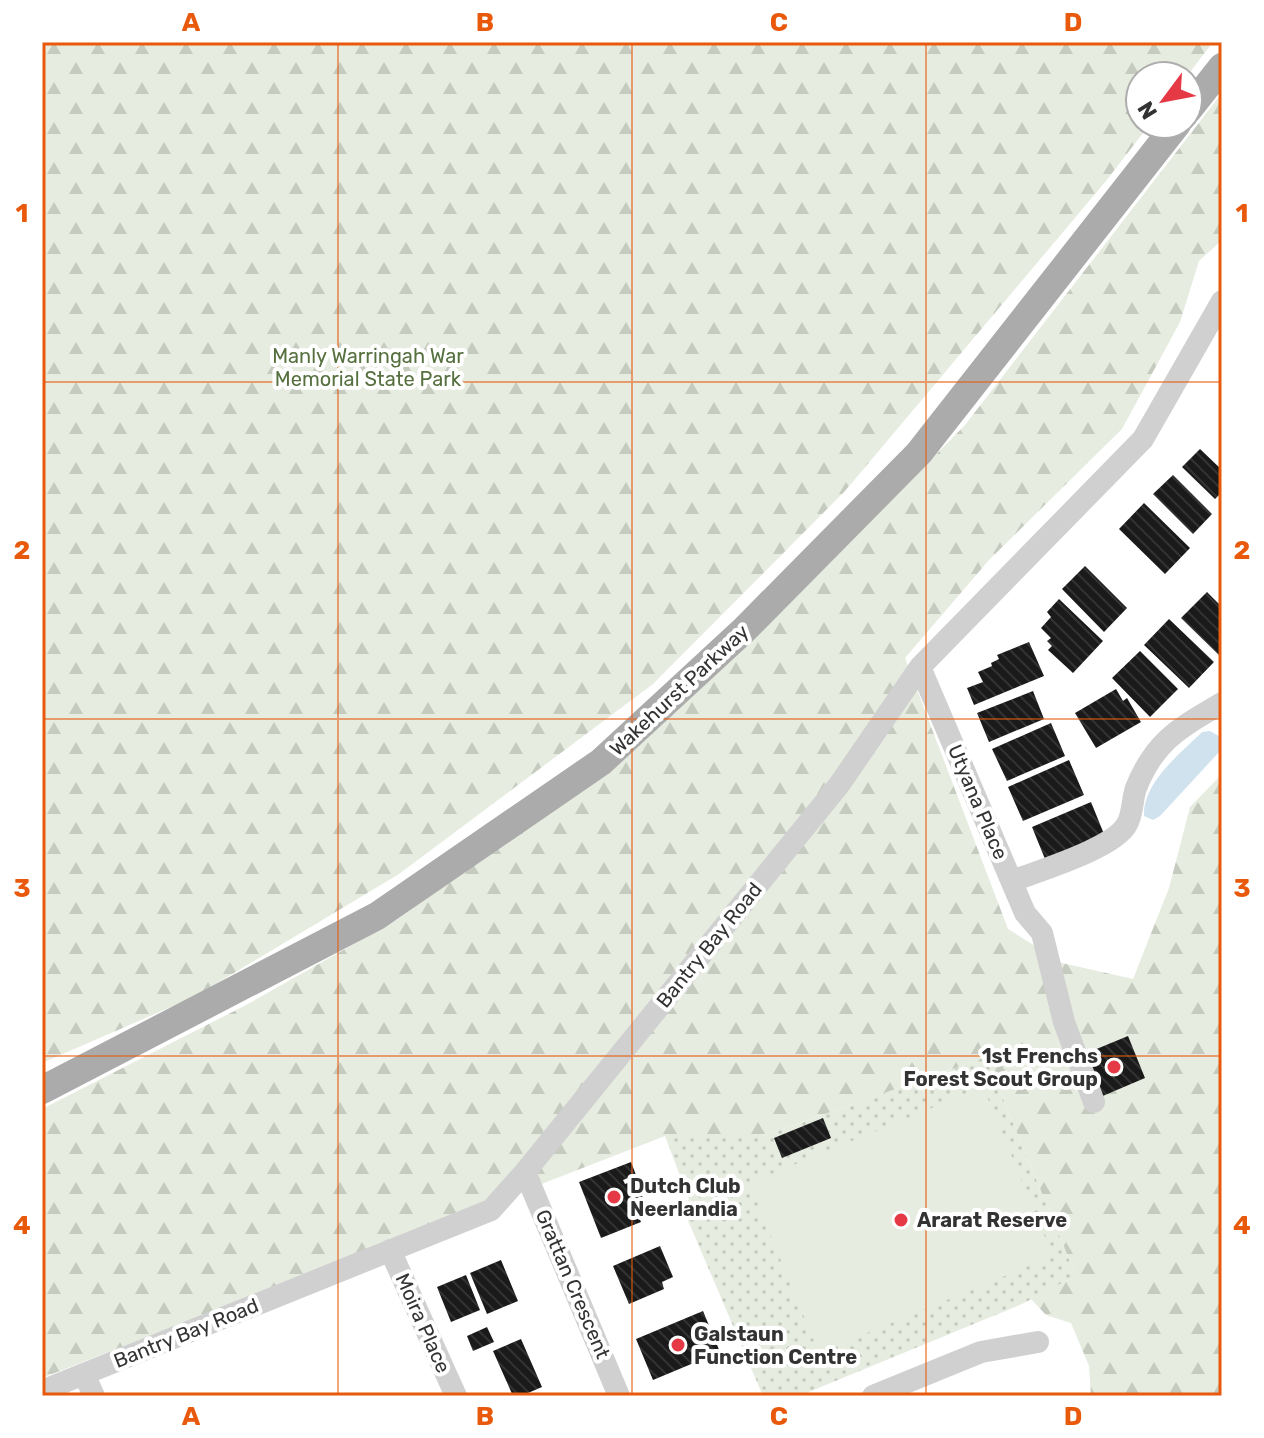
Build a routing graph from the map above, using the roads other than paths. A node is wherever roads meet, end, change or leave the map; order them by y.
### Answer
1 (1222, 67) edge
2 (1204, 90) edge
3 (1164, 140) edge
4 (1221, 305) edge
5 (920, 667) junction
6 (1222, 703) edge
7 (1012, 881) junction
8 (42, 1090) edge
9 (1094, 1102) dead end
10 (525, 1172) junction
11 (390, 1250) junction
12 (1038, 1342) dead end
13 (84, 1374) junction
14 (42, 1391) edge
15 (94, 1396) edge
16 (456, 1396) edge
17 (619, 1396) edge
18 (873, 1396) edge

1 - 2 main road
3 - 8 main road, Wakehurst Parkway
4 - 5 street, Bantry Bay Road
5 - 7 street, Utyana Place
5 - 10 street, Bantry Bay Road
6 - 7 street
7 - 9 street, Utyana Place
10 - 11 street, Bantry Bay Road
10 - 17 street, Grattan Crescent
11 - 13 street, Bantry Bay Road
11 - 16 street, Moira Place
12 - 18 street
13 - 14 street, Bantry Bay Road
13 - 15 street

